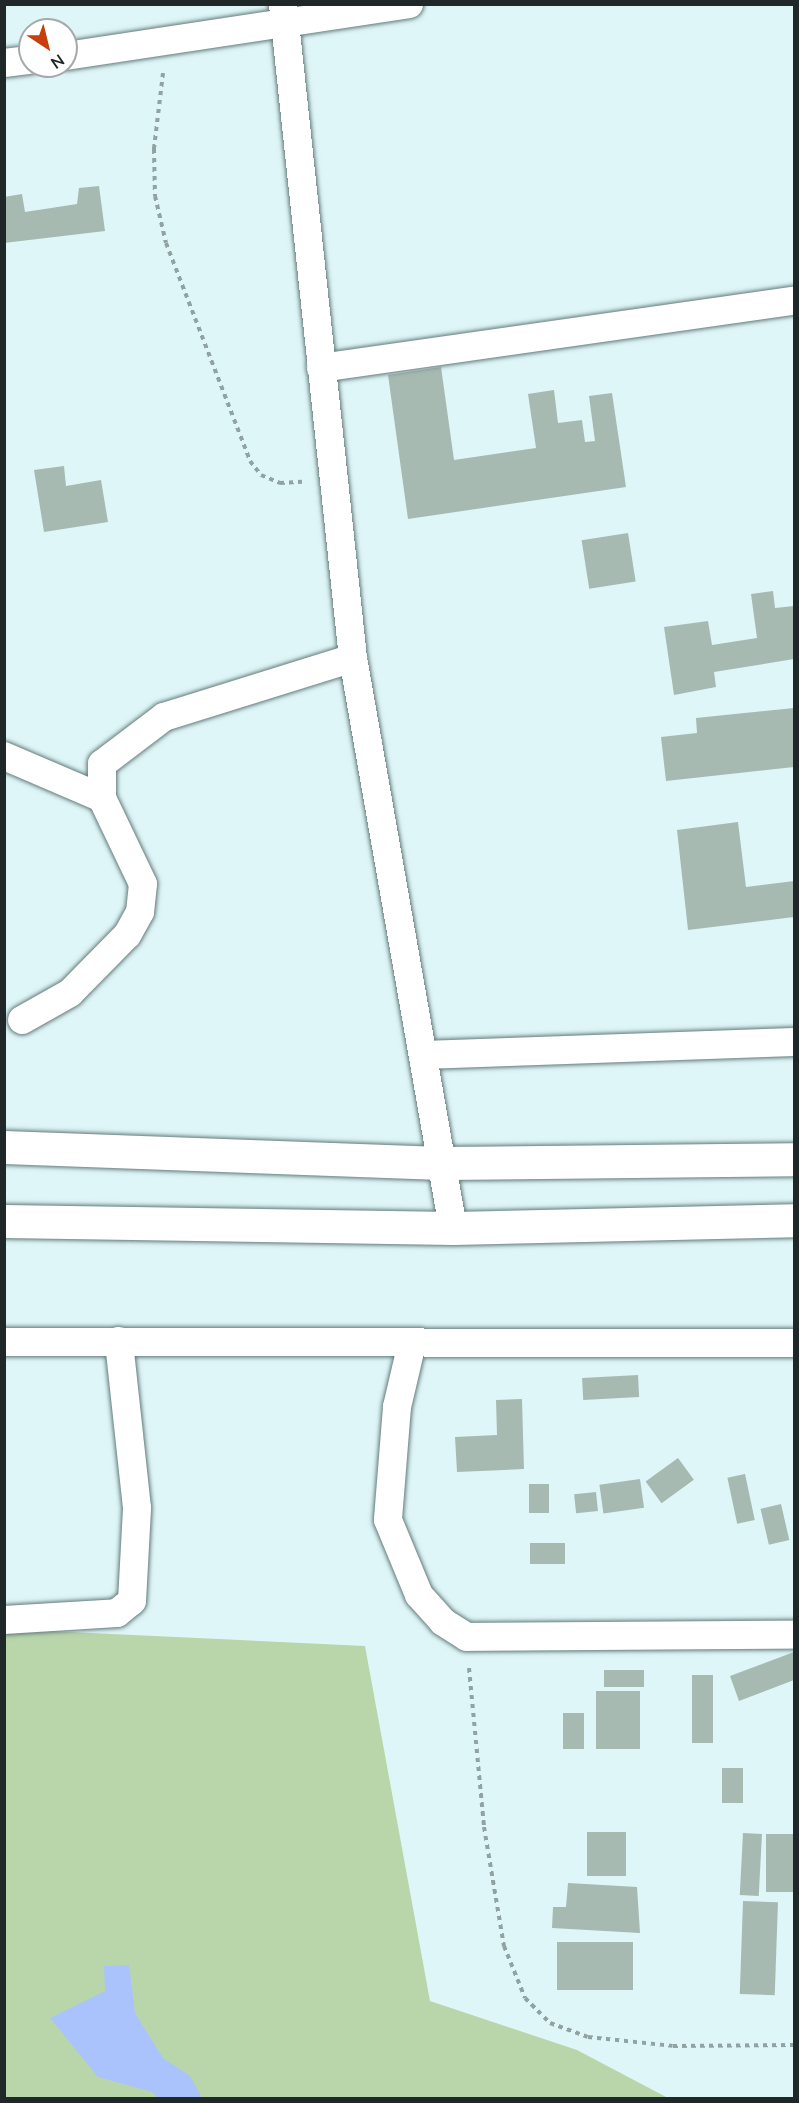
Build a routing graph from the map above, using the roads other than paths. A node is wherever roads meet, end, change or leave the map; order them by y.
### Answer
1 (409, 4) edge
2 (284, 15) edge
3 (78, 54) edge
4 (795, 301) edge
5 (321, 368) junction
6 (353, 658) junction
7 (4, 756) edge
8 (102, 798) junction
9 (22, 1020) dead end
10 (795, 1042) edge
11 (423, 1055) junction
12 (4, 1147) edge
13 (795, 1159) edge
14 (441, 1162) junction
15 (795, 1220) edge
16 (4, 1221) edge
17 (453, 1228) junction
18 (119, 1341) junction
19 (4, 1342) edge
20 (412, 1342) junction
21 (795, 1343) edge
22 (4, 1620) edge
23 (795, 1635) edge

1 - 2 street
2 - 3 street
2 - 5 street
4 - 5 street
5 - 6 street
6 - 8 street
6 - 11 street
7 - 8 street
8 - 9 street
10 - 11 street
11 - 14 street
12 - 14 main road
13 - 14 main road
14 - 17 street
15 - 17 main road
16 - 17 main road
18 - 19 street
18 - 20 street
18 - 22 street
20 - 21 street
20 - 23 street

